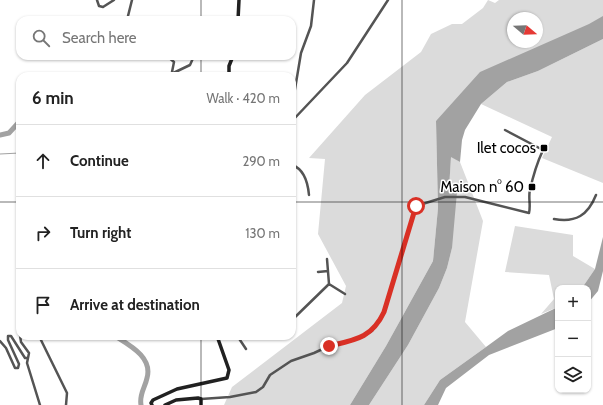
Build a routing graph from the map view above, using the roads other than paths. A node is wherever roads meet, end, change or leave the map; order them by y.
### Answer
1 (96, 0) edge
2 (114, 0) edge
3 (132, 0) edge
4 (239, 0) edge
5 (314, 0) edge
6 (388, 0) edge
7 (127, 16) edge
8 (238, 16) edge
9 (172, 60) edge
10 (192, 60) edge
11 (231, 60) edge
12 (172, 72) joint
13 (229, 72) edge
14 (296, 83) edge
15 (296, 116) edge
16 (505, 130) dead end
17 (296, 168) edge
18 (596, 195) dead end
19 (309, 196) dead end
20 (554, 219) dead end
21 (327, 259) dead end
22 (328, 271) junction
23 (318, 272) dead end
24 (328, 284) junction
25 (345, 294) dead end
26 (296, 316) edge
27 (0, 340) edge
28 (21, 340) edge
29 (41, 340) edge
30 (219, 340) edge
31 (241, 340) edge
32 (246, 349) dead end
33 (27, 358) junction
34 (201, 400) junction
35 (40, 405) edge
36 (66, 405) edge
37 (152, 405) edge
38 (165, 405) edge
39 (201, 405) edge

1 - 2 street
3 - 7 street
4 - 8 street
5 - 14 street
6 - 15 street
9 - 12 street
10 - 12 street
11 - 13 street
16 - 34 street
17 - 19 street
18 - 20 street
21 - 22 street
22 - 23 street
22 - 24 street
24 - 25 street
24 - 26 street
27 - 33 street
28 - 33 street
29 - 36 street
30 - 37 street
31 - 32 street
33 - 35 street
34 - 38 street
34 - 39 street

